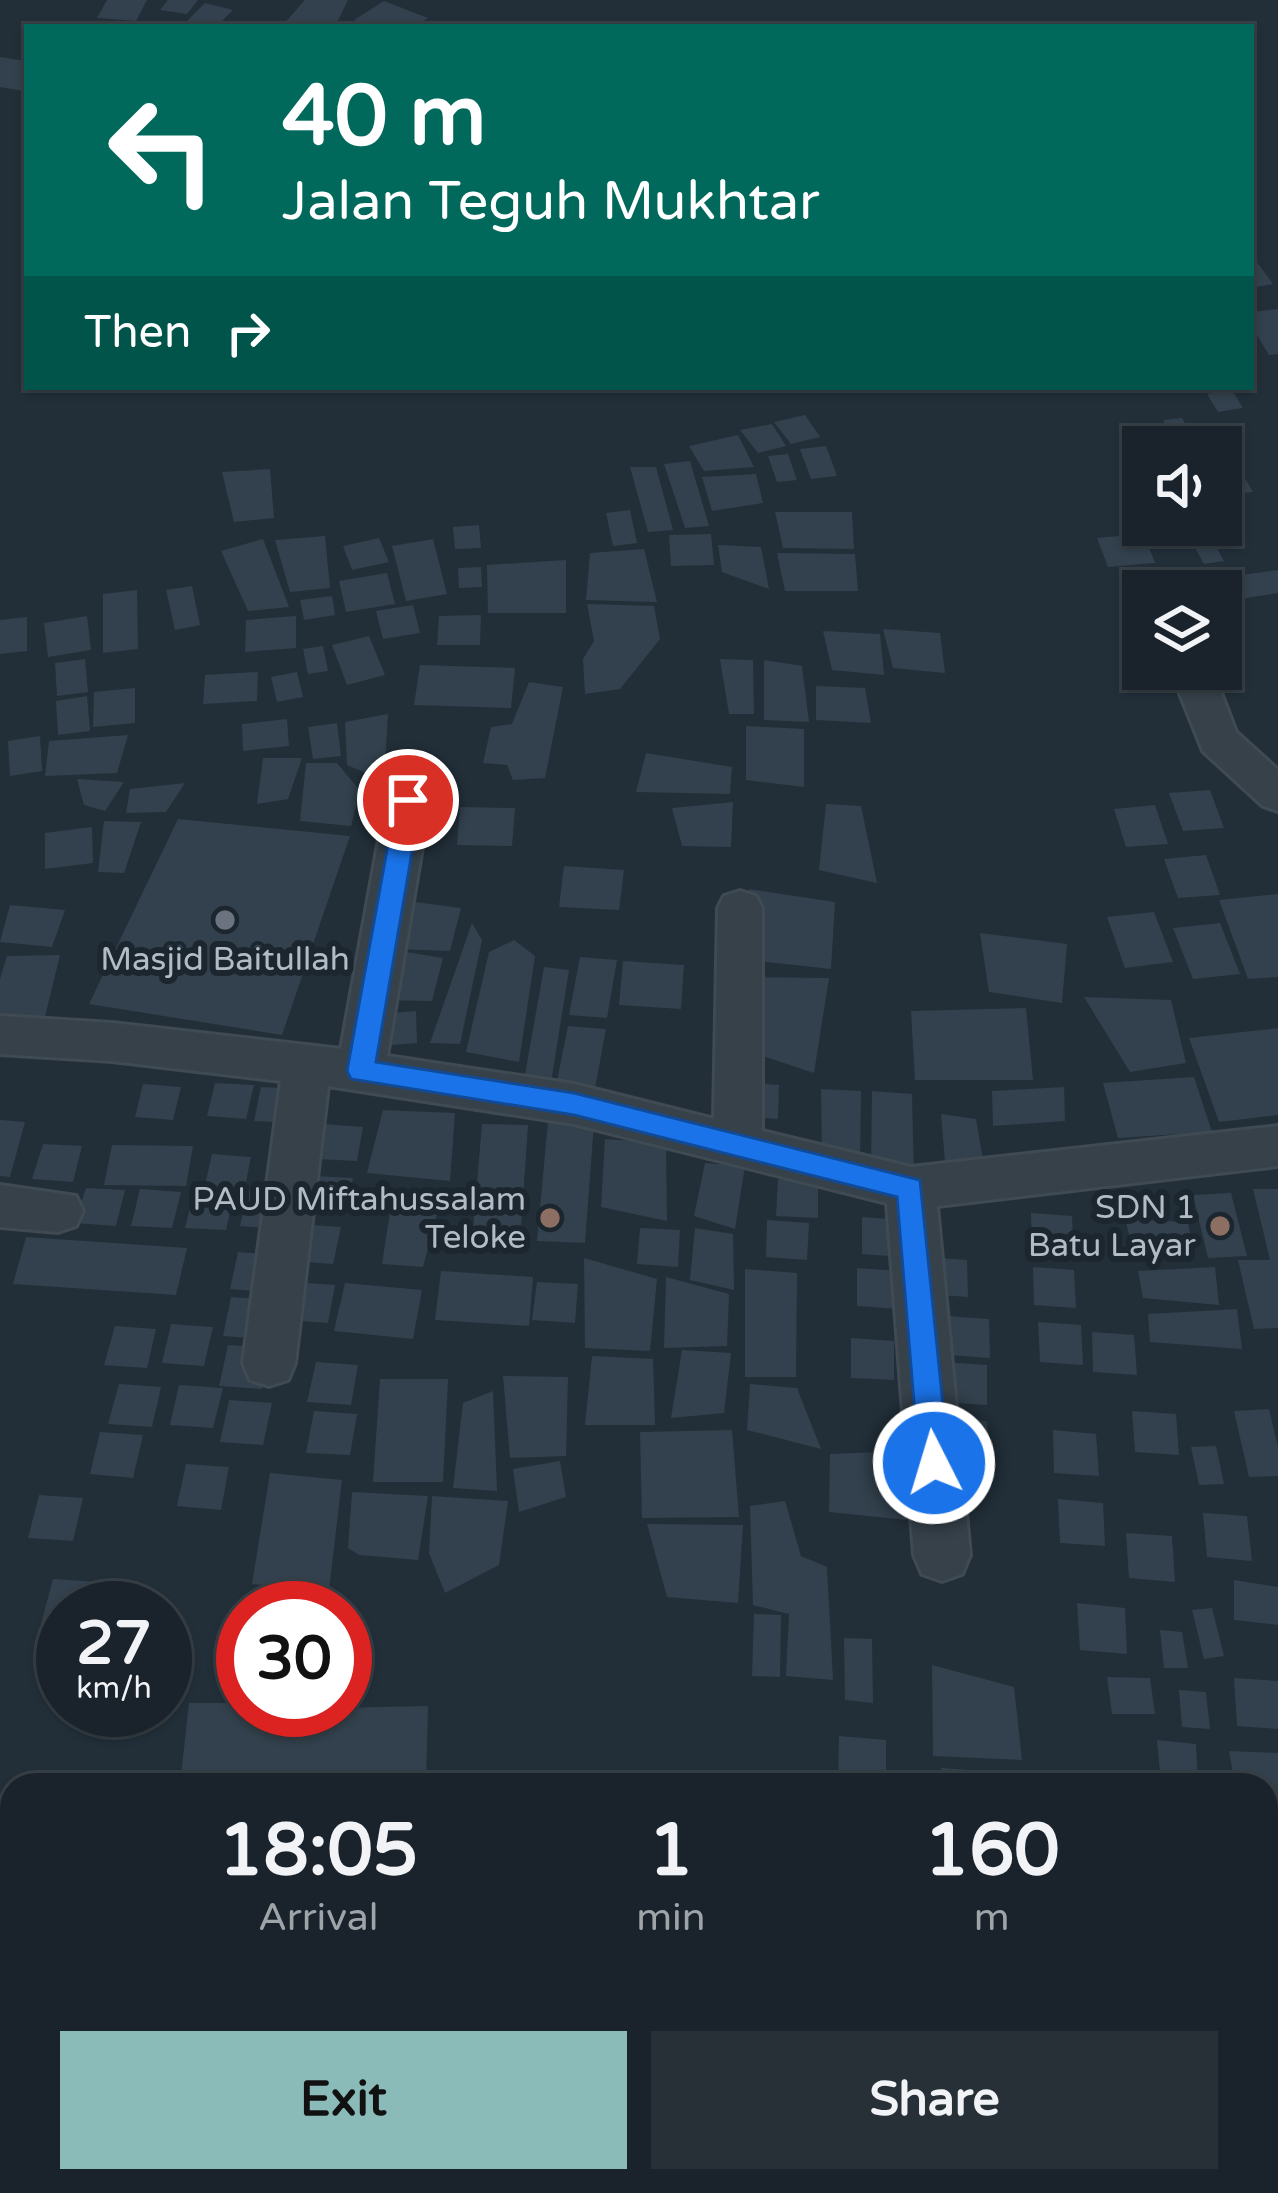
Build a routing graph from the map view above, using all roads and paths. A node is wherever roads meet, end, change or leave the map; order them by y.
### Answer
1 (1199, 690) edge
2 (1278, 794) edge
3 (408, 800) dead end
4 (740, 908) dead end
5 (0, 1035) edge
6 (307, 1066) junction
7 (361, 1071) junction
8 (738, 1145) junction
9 (1278, 1146) edge
10 (910, 1188) junction
11 (0, 1206) edge
12 (58, 1211) dead end
13 (269, 1363) dead end
14 (942, 1555) dead end

1 - 2 street
3 - 7 street
4 - 8 street
5 - 6 street
6 - 7 street
6 - 13 street
7 - 8 street
8 - 10 street
9 - 10 street
10 - 14 street
11 - 12 street

